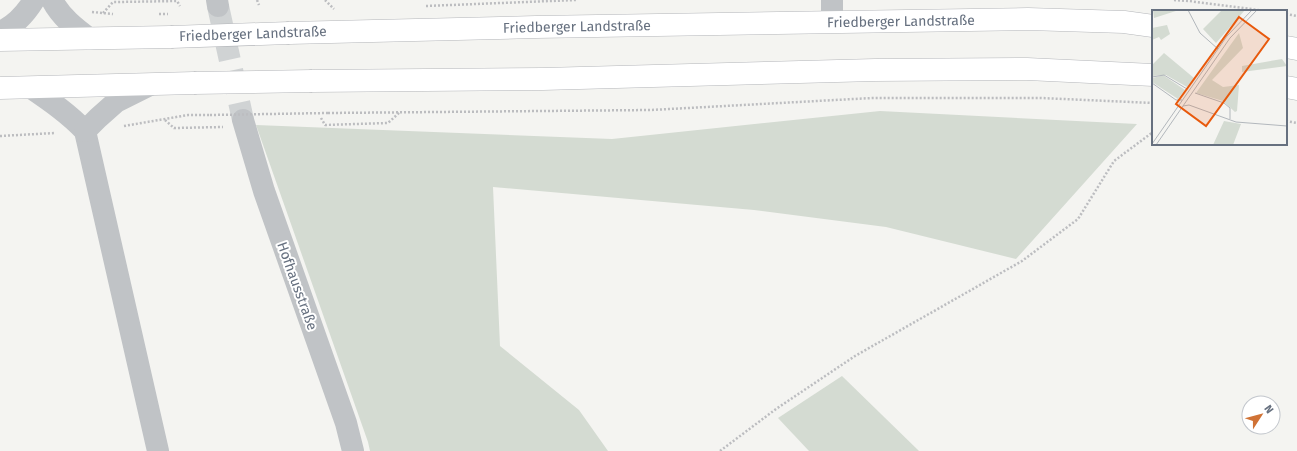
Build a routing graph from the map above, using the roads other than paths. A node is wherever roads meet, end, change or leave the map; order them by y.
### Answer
1 (34, 0) edge
2 (52, 0) edge
3 (832, 0) edge
4 (832, 22) junction
5 (1152, 26) edge
6 (0, 32) edge
7 (90, 39) junction
8 (0, 40) edge
9 (1287, 47) edge
10 (1297, 49) edge
11 (1152, 74) edge
12 (152, 84) junction
13 (1287, 87) edge
14 (0, 88) edge
15 (31, 88) junction
16 (1297, 89) edge
17 (243, 120) tunnel mouth
18 (85, 131) junction
19 (158, 451) edge
20 (353, 451) edge

1 - 6 street
2 - 7 street
3 - 4 street
4 - 5 main road, Friedberger Landstraße
4 - 7 main road, Friedberger Landstraße, bridge
7 - 8 main road, Friedberger Landstraße
9 - 10 main road
11 - 12 main road, bridge
12 - 15 main road
12 - 18 street
13 - 16 main road
14 - 15 main road
15 - 18 street
17 - 20 street, Hofhausstraße
18 - 19 street

